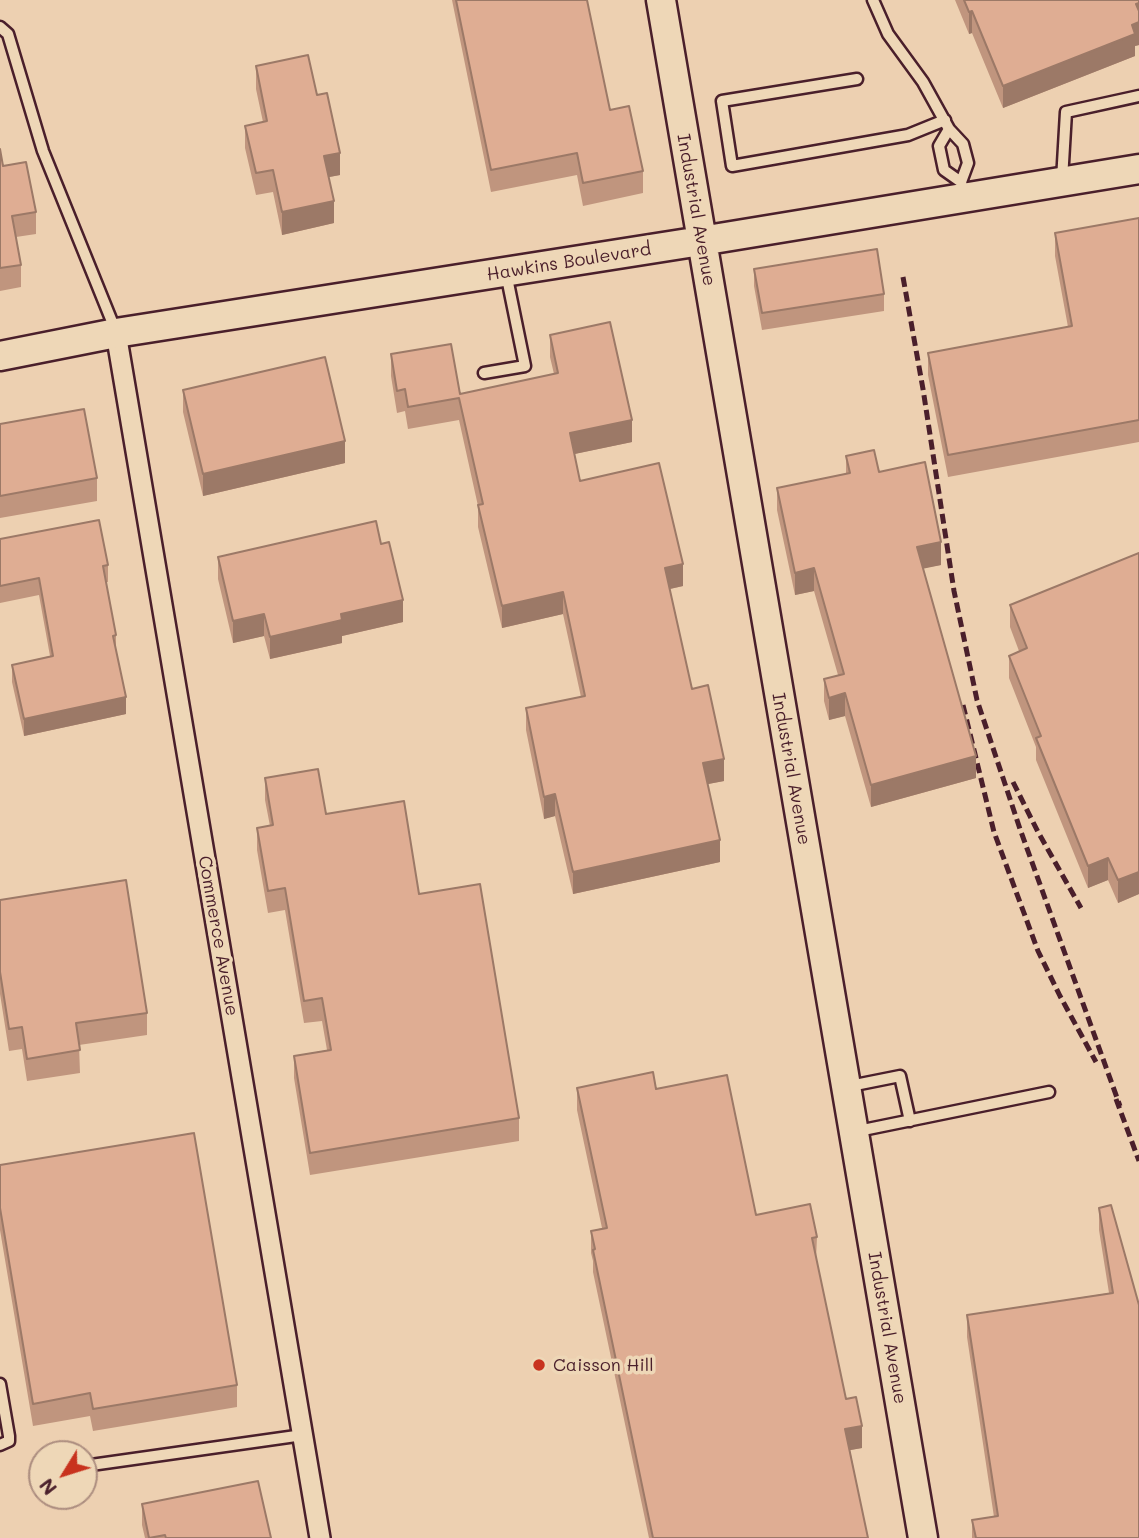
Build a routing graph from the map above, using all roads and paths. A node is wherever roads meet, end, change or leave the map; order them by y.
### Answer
1 (661, 0) edge
2 (873, 0) edge
3 (0, 27) edge
4 (857, 79) dead end
5 (1139, 96) edge
6 (947, 124) junction
7 (1139, 169) edge
8 (1062, 182) junction
9 (963, 190) junction
10 (701, 242) junction
11 (506, 272) junction
12 (117, 333) junction
13 (0, 356) edge
14 (484, 373) dead end
15 (846, 1087) junction
16 (1049, 1092) dead end
17 (910, 1121) junction
18 (853, 1132) junction
19 (0, 1384) edge
20 (303, 1434) junction
21 (0, 1445) edge
22 (98, 1464) edge
23 (320, 1538) edge
24 (923, 1538) edge

1 - 10 street, Industrial Avenue
2 - 6 lane
3 - 12 lane
4 - 6 lane
5 - 8 lane
6 - 9 lane
6 - 9 lane
7 - 8 street, Hawkins Boulevard
8 - 9 street, Hawkins Boulevard
9 - 10 street, Hawkins Boulevard
10 - 11 street, Hawkins Boulevard
10 - 15 street, Industrial Avenue
11 - 12 street, Hawkins Boulevard
11 - 14 lane
12 - 13 street, Hawkins Boulevard
12 - 20 street, Commerce Avenue
15 - 17 lane
15 - 18 street, Industrial Avenue
16 - 17 lane
17 - 18 lane
18 - 24 street, Industrial Avenue
19 - 21 lane
20 - 22 lane
20 - 23 street, Commerce Avenue

